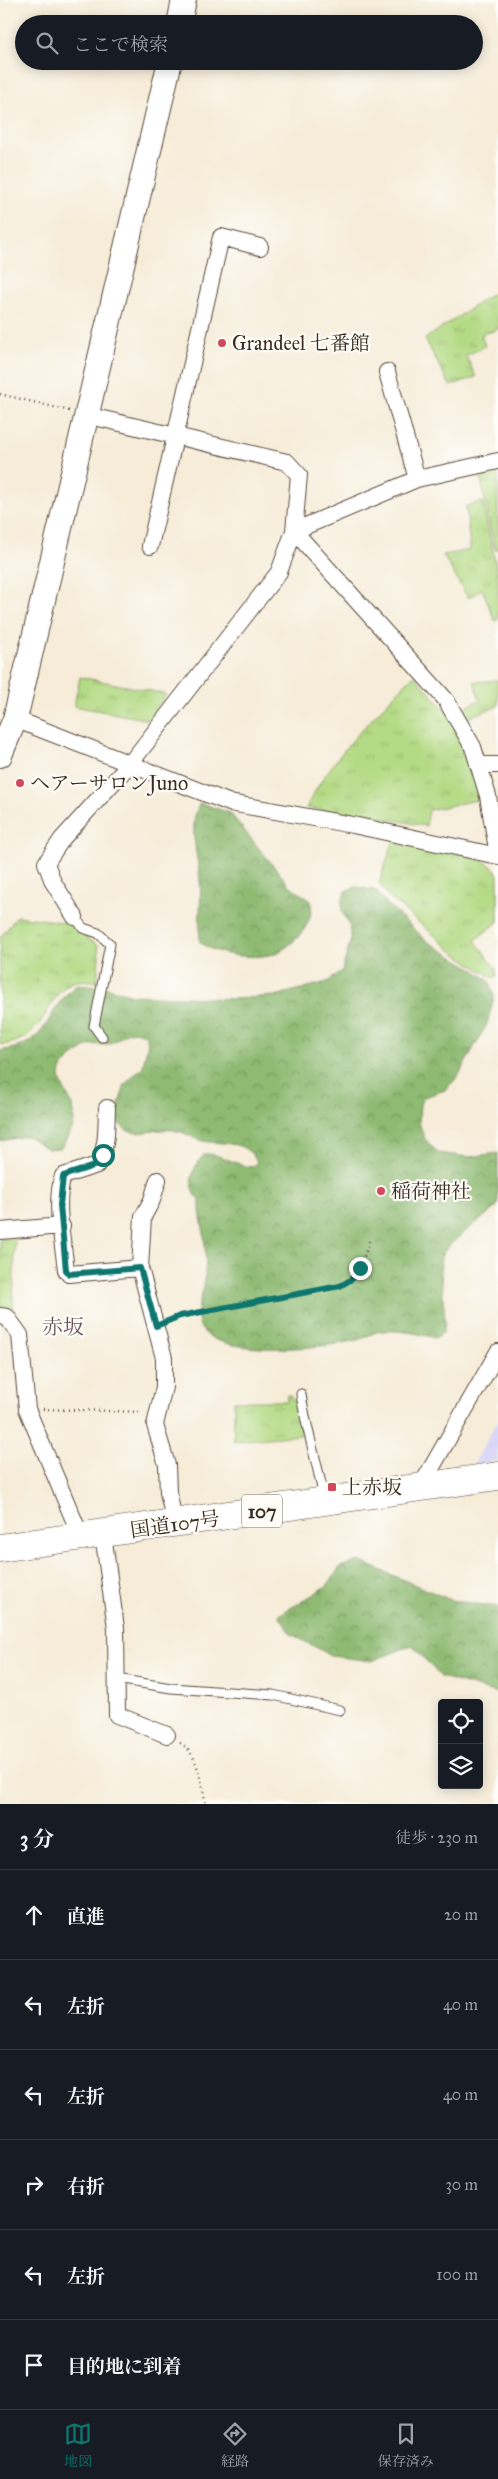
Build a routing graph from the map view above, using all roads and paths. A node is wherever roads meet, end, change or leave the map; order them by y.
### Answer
1 (184, 0) edge
2 (181, 15) edge
3 (168, 70) edge
4 (260, 247) dead end
5 (387, 372) dead end
6 (0, 394) edge
7 (86, 415) junction
8 (176, 435) junction
9 (498, 461) edge
10 (417, 479) junction
11 (294, 531) junction
12 (150, 546) dead end
13 (7, 717) edge
14 (0, 755) edge
15 (129, 765) junction
16 (478, 765) junction
17 (498, 765) edge
18 (498, 856) edge
19 (76, 917) joint
20 (102, 1037) dead end
21 (107, 1108) dead end
22 (158, 1180) dead end
23 (62, 1226) junction
24 (0, 1231) edge
25 (370, 1239) dead end
26 (140, 1268) junction
27 (0, 1316) edge
28 (156, 1326) junction
29 (498, 1352) edge
30 (301, 1394) dead end
31 (26, 1409) junction
32 (157, 1412) junction
33 (498, 1476) edge
34 (421, 1486) junction
35 (324, 1501) junction
36 (175, 1524) junction
37 (92, 1535) junction
38 (0, 1548) edge
39 (117, 1680) junction
40 (340, 1710) dead end
41 (167, 1736) joint
42 (206, 1804) edge

1 - 2 street
3 - 7 street
4 - 8 street
5 - 10 street
6 - 7 path
7 - 8 street
7 - 13 street
8 - 11 street
8 - 12 street
9 - 10 street
10 - 11 street
11 - 15 street
11 - 16 street
13 - 14 street
13 - 15 street
15 - 18 street
15 - 19 street
16 - 17 street
16 - 18 street
19 - 20 lane
21 - 23 street
22 - 26 street
23 - 24 street
23 - 26 street
25 - 28 path
26 - 28 street
27 - 31 street
28 - 32 street
29 - 34 street
30 - 35 lane
31 - 32 path
31 - 37 street
32 - 36 street
33 - 34 highway, 国道107号 / 107
34 - 35 highway, 国道107号 / 107
35 - 36 highway, 国道107号 / 107
36 - 37 highway, 国道107号 / 107
37 - 38 highway, 国道107号 / 107
37 - 39 street
39 - 40 lane
39 - 41 street
41 - 42 path

